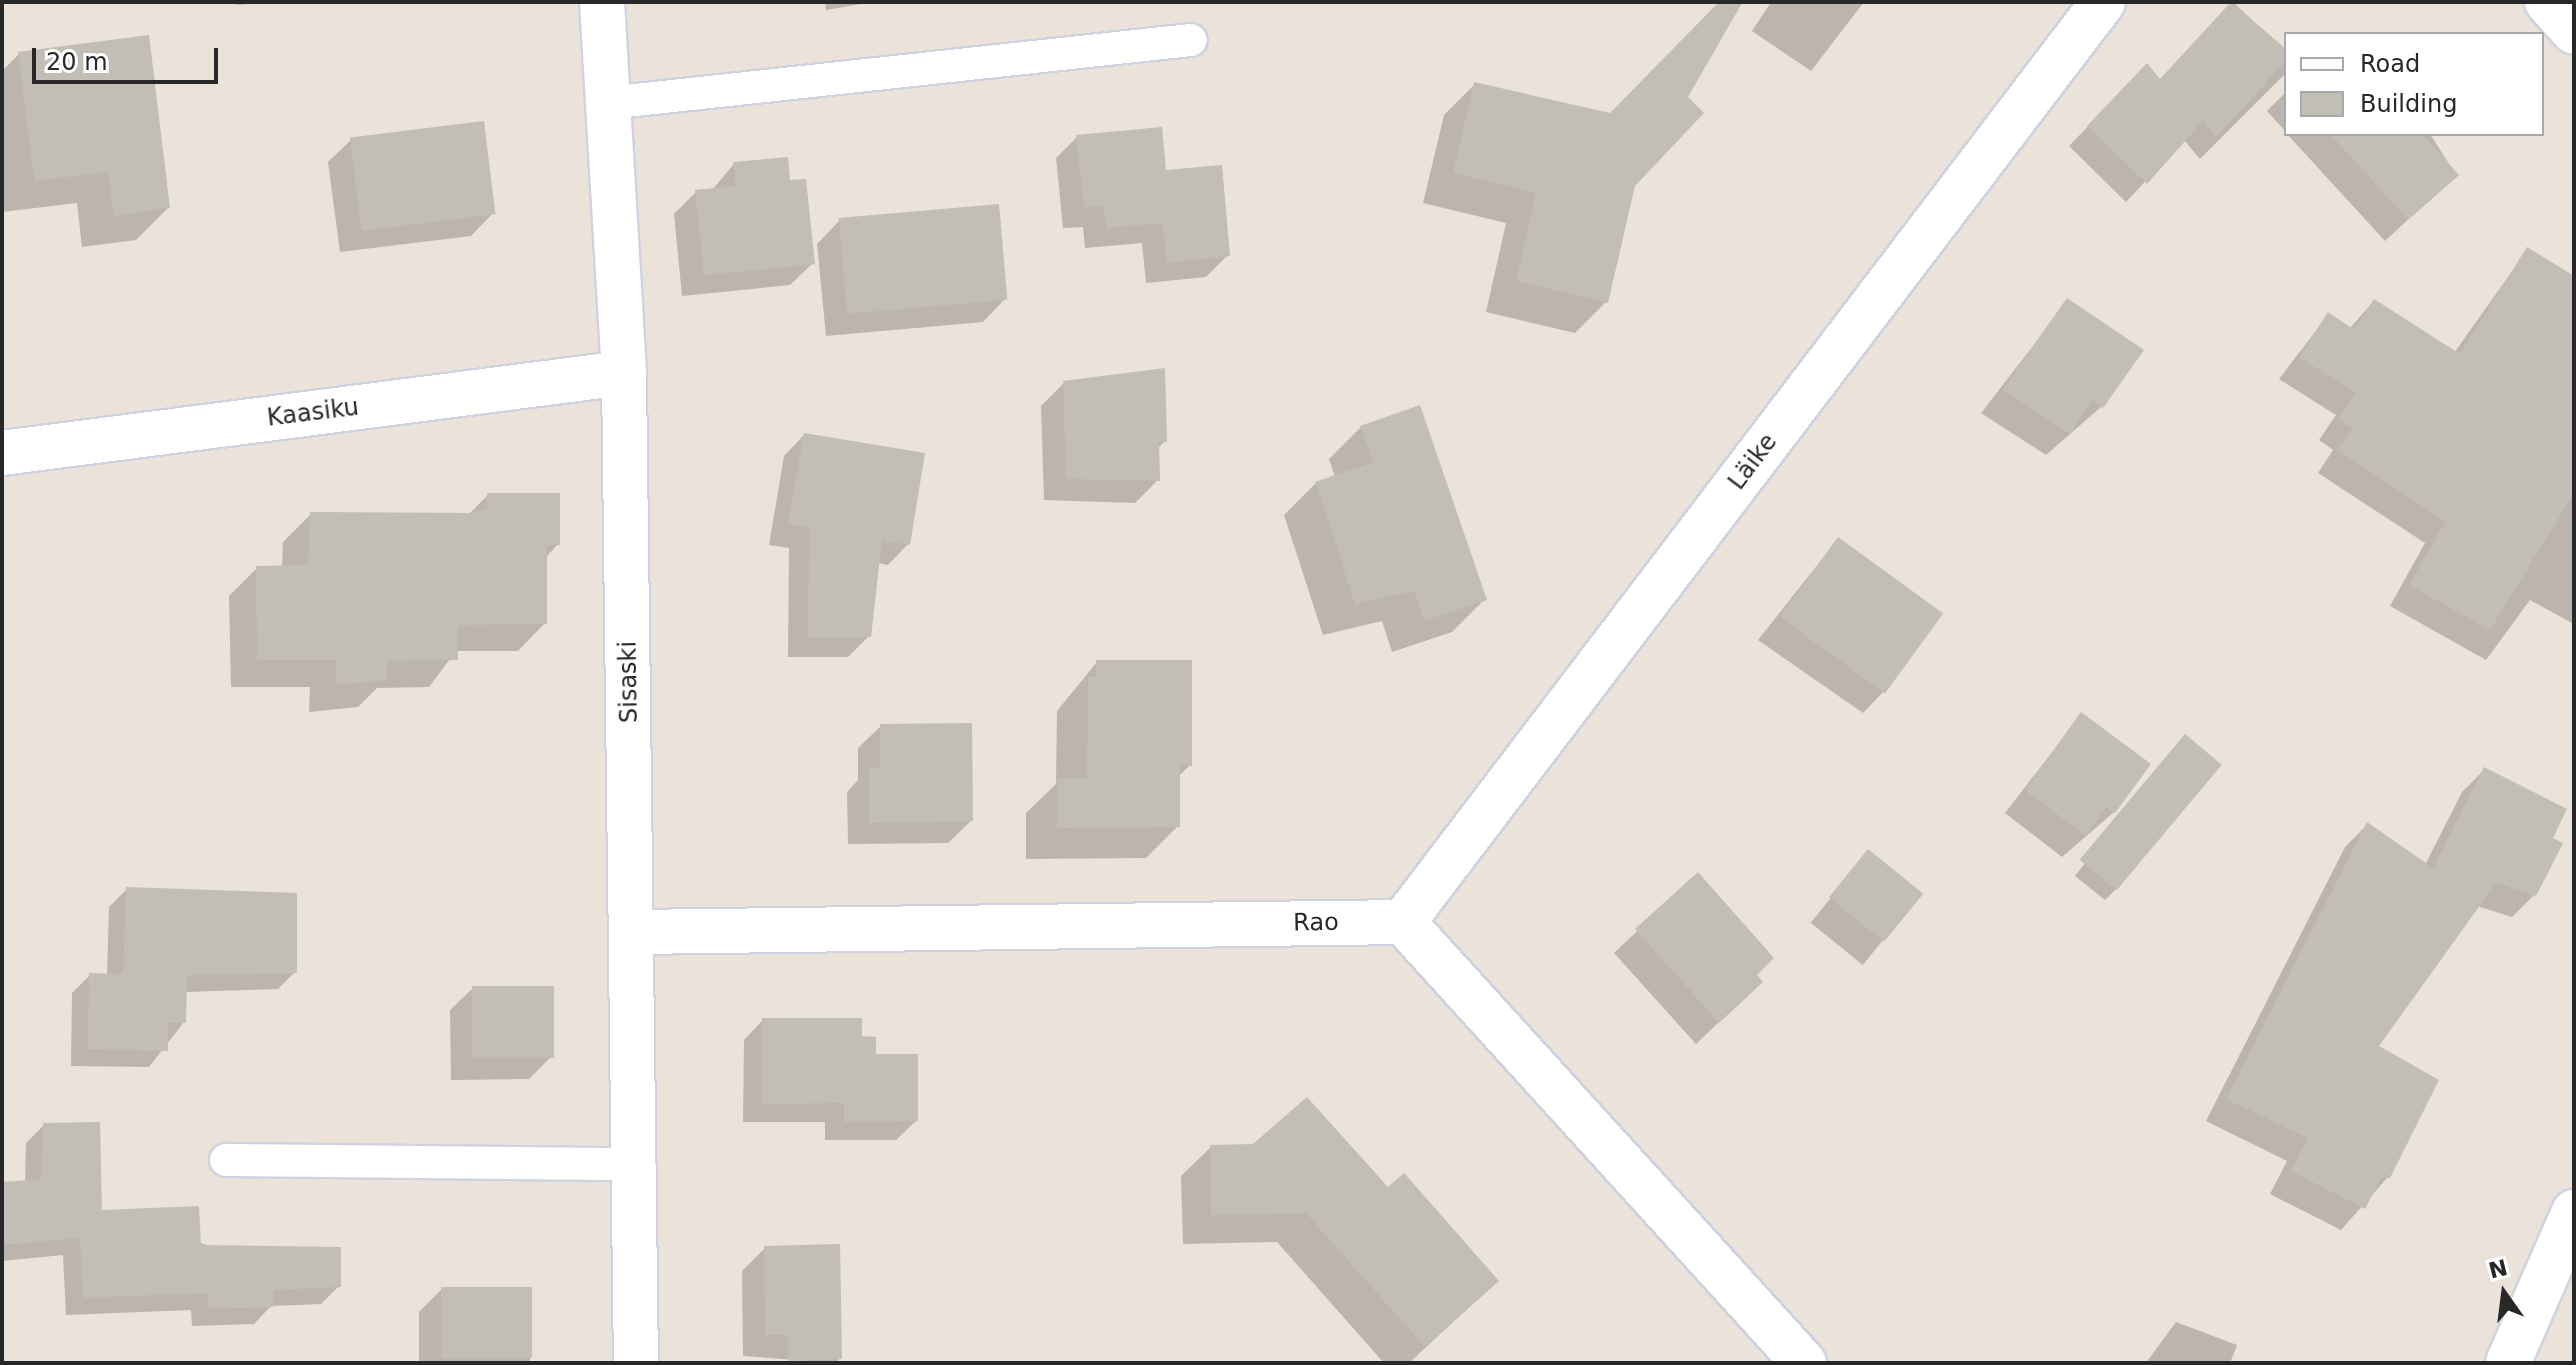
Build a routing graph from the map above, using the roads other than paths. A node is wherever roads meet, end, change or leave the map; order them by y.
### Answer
1 (602, 2) edge
2 (2103, 2) edge
3 (2547, 2) edge
4 (2574, 32) edge
5 (1191, 40) dead end
6 (608, 103) junction
7 (624, 373) junction
8 (2, 453) edge
9 (1403, 922) junction
10 (633, 932) junction
11 (226, 1160) dead end
12 (635, 1164) junction
13 (2574, 1212) edge
14 (636, 1363) edge
15 (1804, 1363) edge
16 (2508, 1363) edge

1 - 6 street, Sisaski
2 - 9 street, Läike
3 - 4 street
5 - 6 lane
6 - 7 street, Sisaski
7 - 8 street, Kaasiku
7 - 10 street, Sisaski
9 - 10 street, Rao
9 - 15 street
10 - 12 street, Sisaski
11 - 12 lane
12 - 14 street, Sisaski
13 - 16 street

